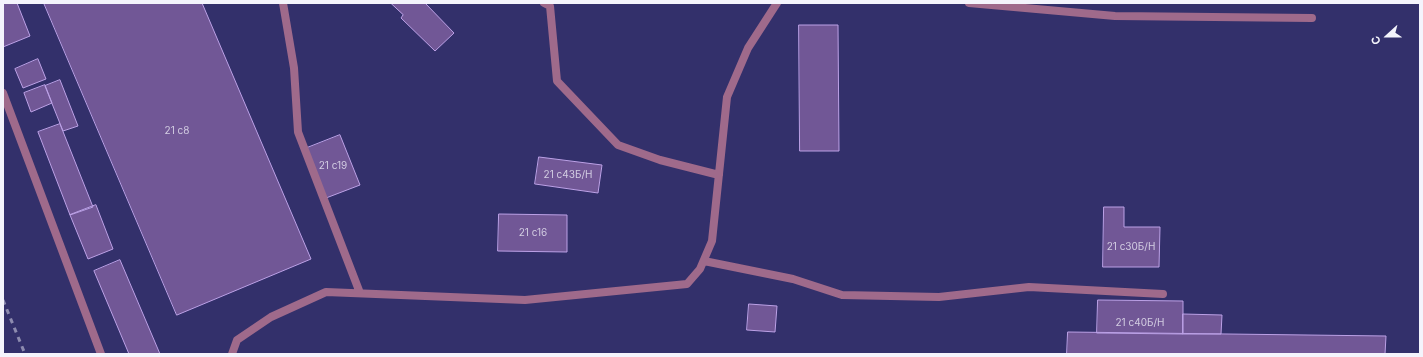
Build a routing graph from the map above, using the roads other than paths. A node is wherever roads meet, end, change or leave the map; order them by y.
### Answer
1 (283, 3) edge
2 (544, 3) edge
3 (776, 3) edge
4 (969, 3) edge
5 (1312, 18) dead end
6 (3, 93) edge
7 (719, 175) junction
8 (704, 261) junction
9 (360, 294) junction
10 (1163, 294) dead end
11 (101, 354) edge
12 (232, 354) edge

1 - 9 lane
2 - 7 lane
3 - 7 lane
4 - 5 lane
6 - 11 lane
7 - 8 lane
8 - 9 lane
8 - 10 lane
9 - 12 lane

